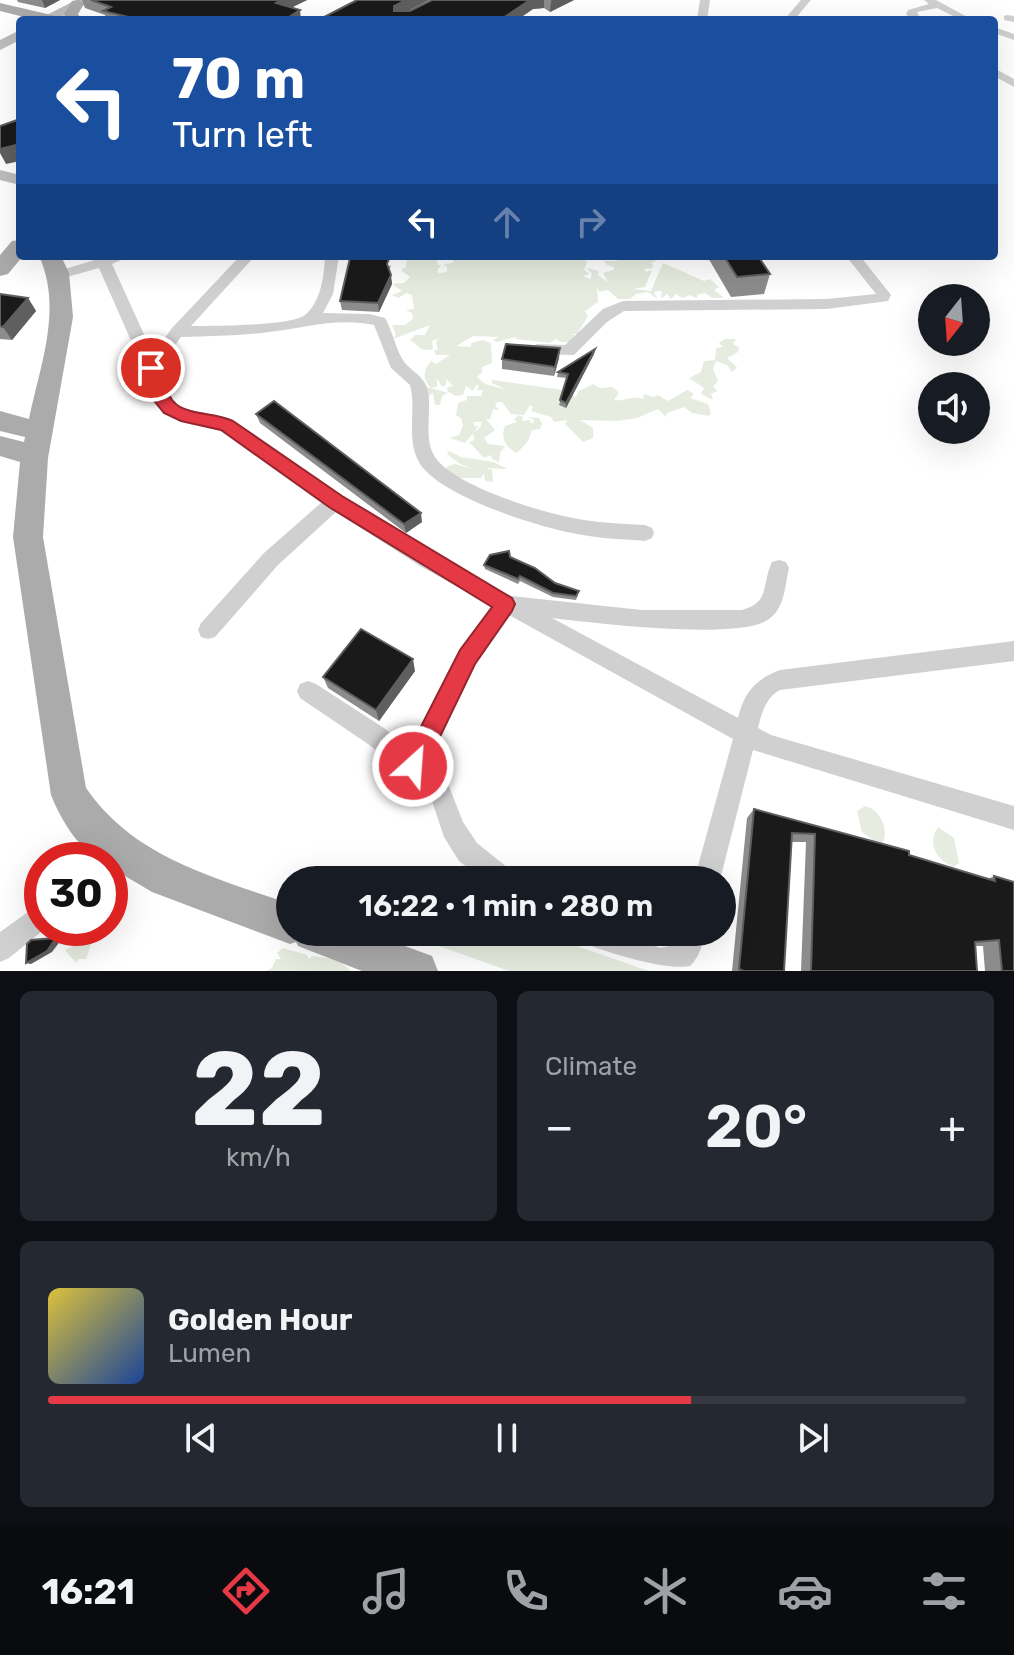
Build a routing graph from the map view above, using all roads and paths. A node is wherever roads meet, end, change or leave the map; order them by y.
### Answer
1 (806, 0) edge
2 (933, 3) edge
3 (0, 7) edge
4 (79, 8) edge
5 (37, 16) edge
6 (57, 16) edge
7 (792, 16) edge
8 (913, 16) edge
9 (960, 16) edge
10 (16, 251) edge
11 (105, 260) edge
12 (113, 260) edge
13 (244, 260) edge
14 (331, 260) edge
15 (857, 260) edge
16 (55, 266) edge
17 (0, 269) edge
18 (312, 318) junction
19 (177, 332) junction
20 (526, 348) edge
21 (151, 368) junction
22 (0, 421) edge
23 (37, 443) junction
24 (0, 446) edge
25 (335, 502) junction
26 (645, 533) dead end
27 (779, 568) dead end
28 (505, 604) junction
29 (208, 630) dead end
30 (1014, 651) edge
31 (308, 691) dead end
32 (745, 734) junction
33 (413, 766) junction
34 (1014, 818) edge
35 (101, 842) edge
36 (486, 866) edge
37 (711, 866) edge
38 (128, 869) edge
39 (276, 919) edge
40 (24, 930) edge
41 (350, 946) edge
42 (623, 946) edge
43 (689, 946) edge
44 (0, 949) edge
45 (417, 971) edge

1 - 7 street
2 - 8 street
2 - 9 street
3 - 5 main road
4 - 6 street
10 - 17 main road
11 - 16 street
12 - 21 street
13 - 19 street
14 - 18 street
15 - 20 street
16 - 23 main road
18 - 19 street
18 - 26 street
19 - 21 street
21 - 25 street
22 - 23 main road
23 - 24 main road
23 - 35 main road
25 - 28 street
25 - 29 street
27 - 28 street
28 - 32 street
28 - 33 street
30 - 32 street
31 - 33 street
32 - 34 street
32 - 37 street
33 - 36 street
38 - 39 main road
40 - 44 street
41 - 45 main road
42 - 43 street

